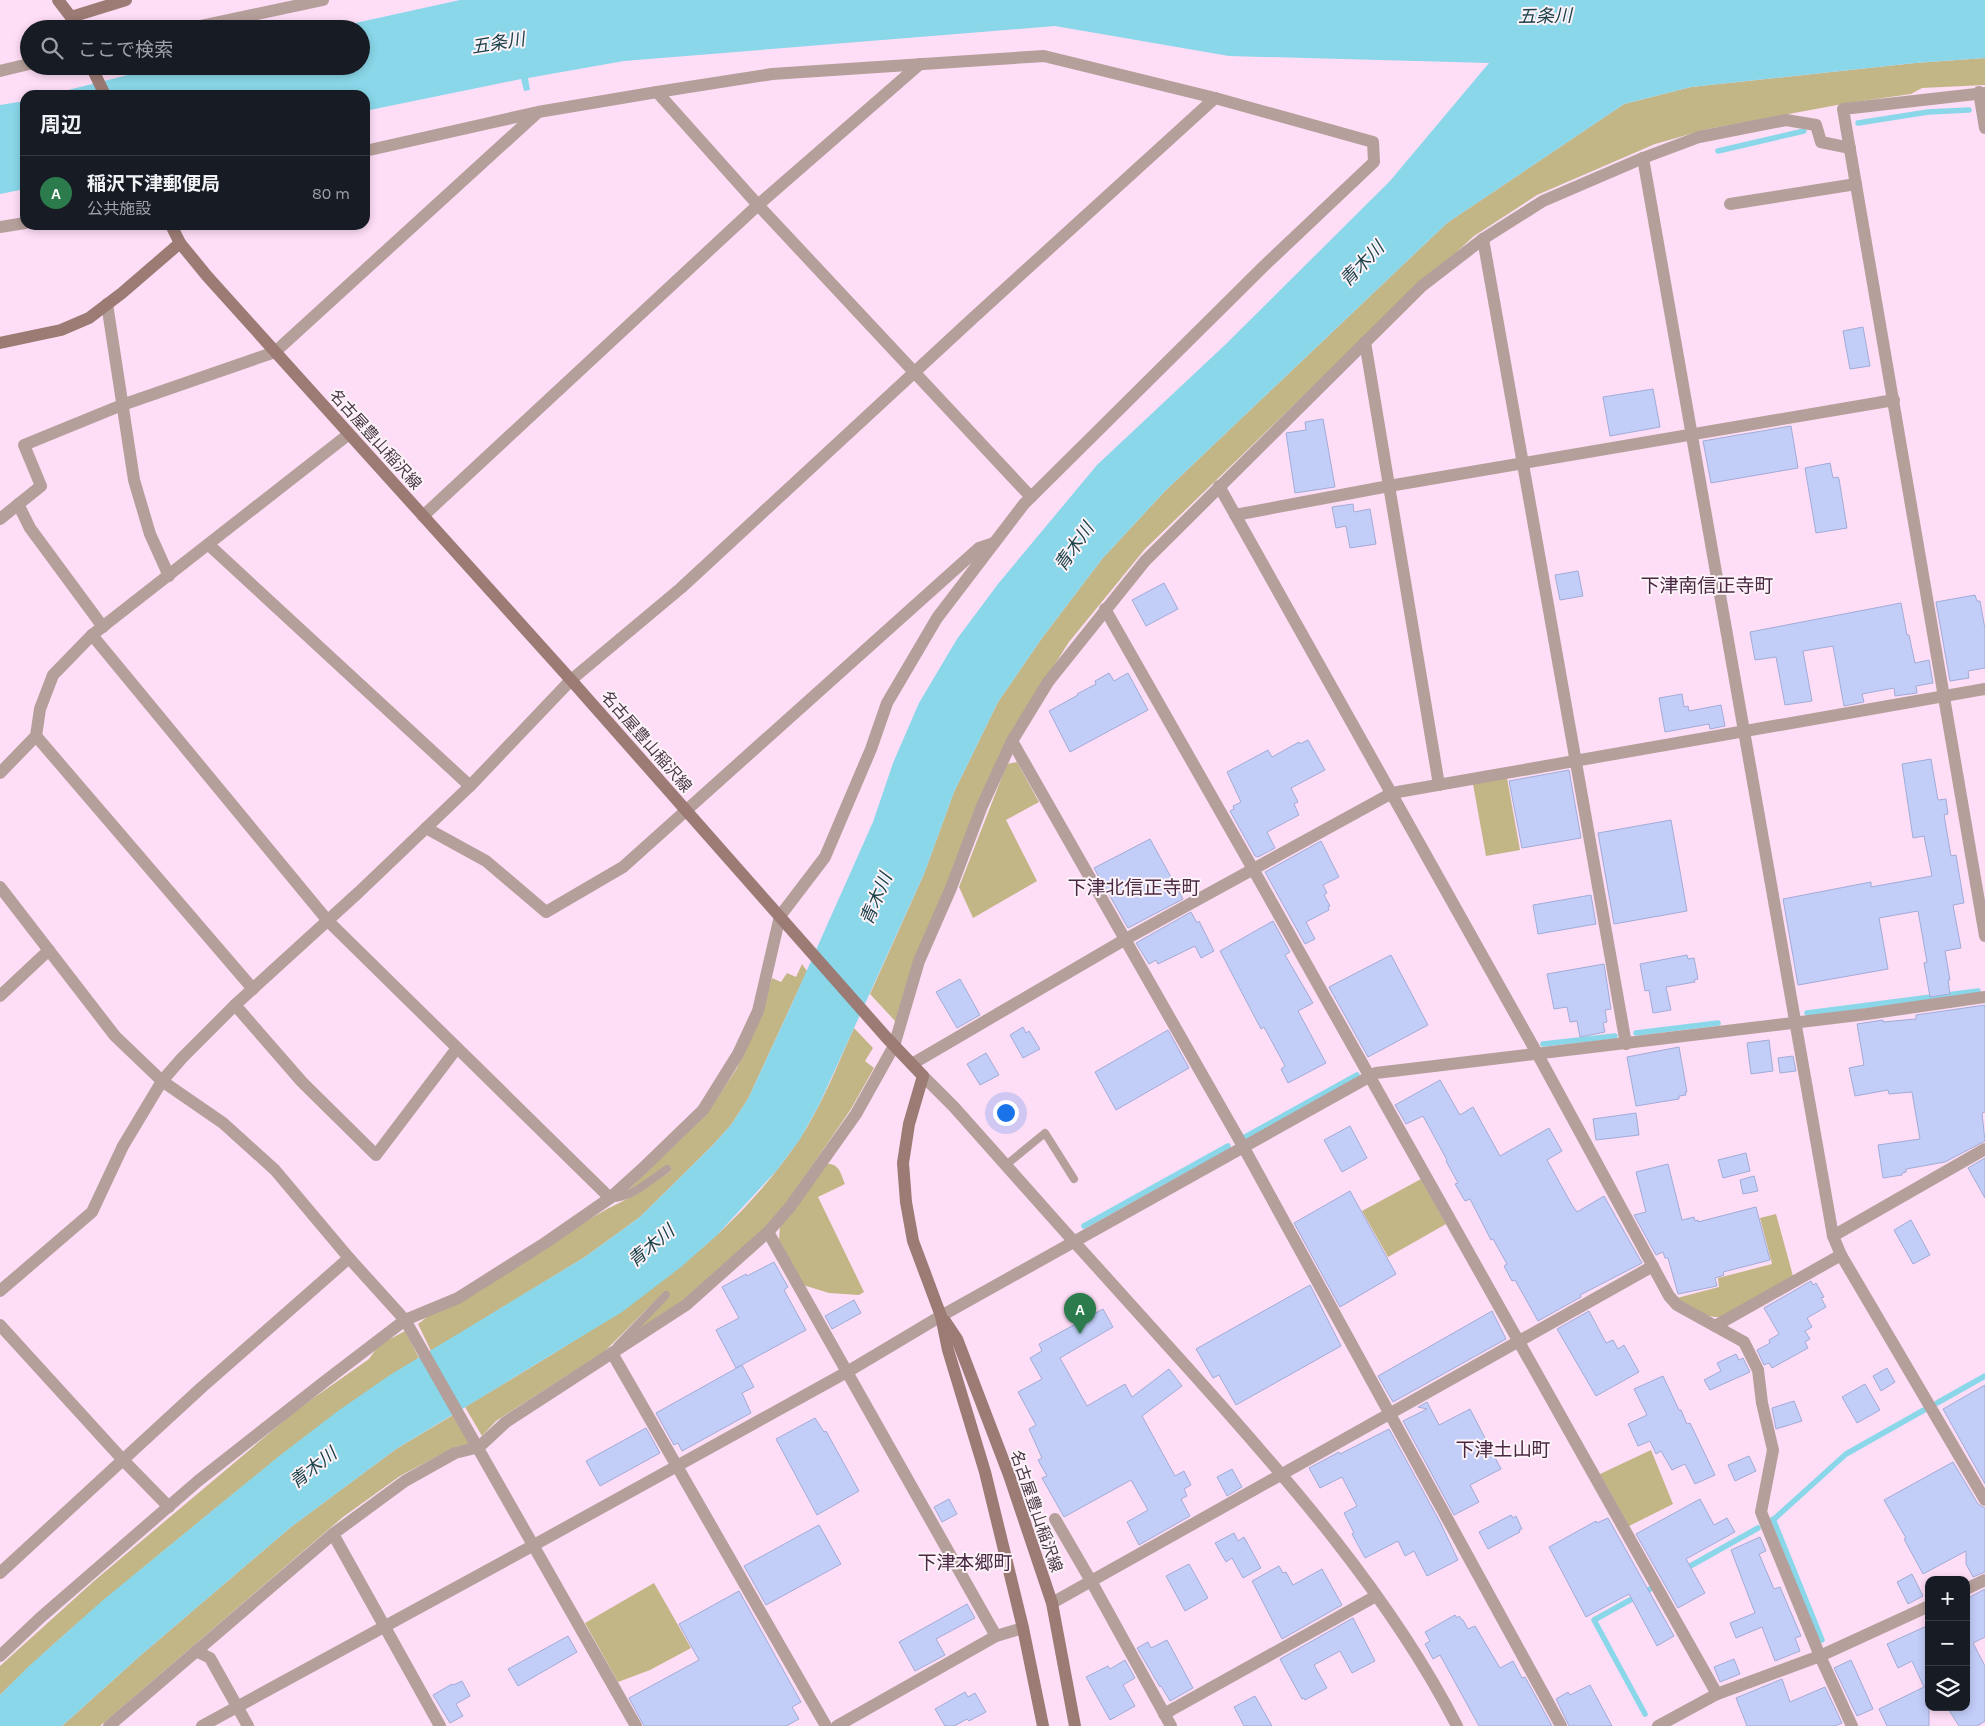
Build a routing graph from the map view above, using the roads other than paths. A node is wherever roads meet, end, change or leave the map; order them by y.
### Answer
1 (58, 0) edge
2 (126, 0) edge
3 (323, 0) edge
4 (71, 20) edge
5 (80, 20) edge
6 (229, 20) edge
7 (920, 64) junction
8 (20, 66) edge
9 (0, 71) edge
10 (95, 75) edge
11 (103, 90) edge
12 (657, 92) junction
13 (1982, 92) edge
14 (1215, 98) junction
15 (538, 112) junction
16 (1985, 128) edge
17 (1850, 148) junction
18 (370, 150) edge
19 (1643, 158) junction
20 (1856, 184) junction
21 (758, 204) junction
22 (1730, 204) dead end
23 (20, 223) edge
24 (0, 227) edge
25 (174, 230) edge
26 (1483, 239) junction
27 (180, 243) junction
28 (107, 304) junction
29 (1365, 342) junction
30 (0, 343) edge
31 (275, 352) junction
32 (915, 372) junction
33 (1894, 400) junction
34 (122, 406) junction
35 (349, 434) junction
36 (1691, 434) junction
37 (1523, 463) junction
38 (1219, 486) junction
39 (1389, 486) junction
40 (1031, 497) junction
41 (18, 504) junction
42 (1235, 514) junction
43 (423, 516) junction
44 (0, 518) edge
45 (994, 543) junction
46 (209, 545) junction
47 (169, 576) junction
48 (1105, 608) junction
49 (98, 631) junction
50 (571, 680) junction
51 (1985, 689) edge
52 (1943, 696) junction
53 (1744, 731) junction
54 (36, 736) junction
55 (1012, 741) junction
56 (1576, 761) junction
57 (0, 773) edge
58 (1439, 785) junction
59 (470, 786) junction
60 (1392, 793) junction
61 (686, 811) junction
62 (426, 828) junction
63 (1254, 869) junction
64 (0, 887) edge
65 (780, 916) junction
66 (328, 921) junction
67 (1985, 936) edge
68 (1124, 940) junction
69 (50, 950) junction
70 (253, 989) junction
71 (0, 996) edge
72 (1985, 997) edge
73 (236, 1006) junction
74 (1796, 1022) junction
75 (890, 1042) junction
76 (1626, 1044) junction
77 (457, 1048) junction
78 (1538, 1055) junction
79 (912, 1064) junction
80 (923, 1076) junction
81 (1370, 1077) junction
82 (162, 1081) junction
83 (1244, 1148) junction
84 (1985, 1149) edge
85 (1006, 1165) junction
86 (667, 1169) dead end
87 (1074, 1179) dead end
88 (610, 1198) junction
89 (768, 1232) junction
90 (1833, 1236) junction
91 (1075, 1242) junction
92 (1841, 1254) junction
93 (349, 1258) junction
94 (1652, 1266) junction
95 (0, 1292) edge
96 (666, 1295) dead end
97 (941, 1316) junction
98 (407, 1323) junction
99 (0, 1324) edge
100 (1715, 1326) junction
101 (1518, 1341) junction
102 (612, 1353) junction
103 (847, 1372) junction
104 (1390, 1413) junction
105 (477, 1443) junction
106 (122, 1460) junction
107 (677, 1466) junction
108 (1283, 1474) junction
109 (1985, 1500) edge
110 (169, 1507) junction
111 (1054, 1519) dead end
112 (334, 1534) junction
113 (534, 1545) junction
114 (0, 1573) edge
115 (1985, 1580) edge
116 (1091, 1581) junction
117 (1970, 1587) edge
118 (1376, 1596) junction
119 (1052, 1603) junction
120 (1925, 1608) edge
121 (385, 1627) junction
122 (1023, 1628) junction
123 (996, 1636) junction
124 (196, 1651) junction
125 (0, 1656) edge
126 (1820, 1656) junction
127 (1716, 1694) junction
128 (237, 1707) junction
129 (1164, 1714) junction
130 (109, 1726) edge
131 (202, 1726) edge
132 (248, 1726) edge
133 (440, 1726) edge
134 (636, 1726) edge
135 (826, 1726) edge
136 (837, 1726) edge
137 (1043, 1726) edge
138 (1075, 1726) edge
139 (1171, 1726) edge
140 (1457, 1726) edge
141 (1561, 1726) edge
142 (1658, 1726) edge
143 (1852, 1726) edge

1 - 4 main road
2 - 5 main road
3 - 6 street
7 - 12 street
7 - 14 street
7 - 21 street
8 - 9 street
10 - 11 main road
12 - 15 street
12 - 21 street
13 - 16 street
13 - 17 street
14 - 32 street
14 - 40 street
15 - 18 street
15 - 31 street
17 - 19 street
17 - 20 street
19 - 26 street
19 - 36 street
20 - 22 street
20 - 33 street
21 - 32 street
21 - 43 street
23 - 24 street
25 - 27 main road, 名古屋豊山稲沢線
26 - 29 street
26 - 37 street
27 - 28 main road
27 - 31 main road, 名古屋豊山稲沢線
28 - 30 main road
28 - 34 street
29 - 38 street
29 - 39 street
31 - 34 street
31 - 35 main road, 名古屋豊山稲沢線
32 - 40 street
32 - 50 street
33 - 36 street
33 - 52 street
34 - 41 street
34 - 47 street
35 - 43 main road, 名古屋豊山稲沢線
35 - 46 street
36 - 37 street
36 - 53 street
37 - 39 street
37 - 56 street
38 - 42 street
38 - 48 street
39 - 42 street
39 - 58 street
40 - 45 street
41 - 44 street
41 - 49 street
42 - 60 street
43 - 50 main road, 名古屋豊山稲沢線
45 - 61 street
45 - 65 street
46 - 47 street
46 - 59 street
47 - 49 street
48 - 55 street
48 - 63 street
49 - 54 street
49 - 66 street
50 - 59 street
50 - 61 main road, 名古屋豊山稲沢線
51 - 52 street
52 - 53 street
52 - 67 street
53 - 56 street
53 - 74 street
54 - 57 street
54 - 70 street
55 - 68 street
55 - 75 street
56 - 58 street
56 - 76 street
58 - 60 street
59 - 62 street
60 - 63 street
60 - 78 street
61 - 62 street
61 - 65 main road, 名古屋豊山稲沢線
62 - 66 street
63 - 68 street
63 - 81 street
64 - 69 street
65 - 75 main road, 名古屋豊山稲沢線
65 - 88 street
66 - 70 street
66 - 77 street
68 - 79 street
68 - 83 street
69 - 71 street
69 - 82 street
70 - 73 street
72 - 74 street
73 - 77 street
73 - 82 street
74 - 76 street
74 - 90 street
75 - 79 main road, 名古屋豊山稲沢線
75 - 89 street
76 - 78 street
77 - 88 street
78 - 81 street
78 - 94 street
79 - 80 main road, 名古屋豊山稲沢線
80 - 85 street
80 - 97 main road, 名古屋豊山稲沢線
81 - 83 street
81 - 101 street
82 - 93 street
82 - 95 street
83 - 91 street
83 - 104 street
84 - 90 street
85 - 87 lane
85 - 91 street
86 - 88 lane
88 - 98 street
89 - 102 street
89 - 103 street
90 - 92 street
91 - 97 street
91 - 108 street
92 - 100 street
92 - 109 street
93 - 98 street
93 - 106 street
94 - 100 street
94 - 101 street
96 - 102 lane
97 - 103 street
97 - 119 main road, 名古屋豊山稲沢線
97 - 122 main road, 名古屋豊山稲沢線
98 - 105 street
98 - 110 street
99 - 106 street
100 - 126 street
101 - 104 street
101 - 127 street
102 - 105 street
102 - 107 street
103 - 107 street
103 - 123 street
104 - 108 street
104 - 141 street
105 - 112 street
105 - 113 street
106 - 110 street
106 - 114 street
107 - 113 street
107 - 135 street
108 - 116 street
108 - 118 street
110 - 125 street
111 - 116 street
112 - 121 street
112 - 124 street
113 - 121 street
113 - 134 street
115 - 117 street
116 - 119 street
116 - 129 street
118 - 129 street
118 - 140 street
119 - 138 main road, 名古屋豊山稲沢線
120 - 126 street
121 - 128 street
121 - 133 street
122 - 123 street
122 - 137 main road, 名古屋豊山稲沢線
123 - 136 street
124 - 128 street
124 - 130 street
126 - 127 street
126 - 143 street
127 - 142 street
128 - 131 street
128 - 132 street
129 - 139 street

